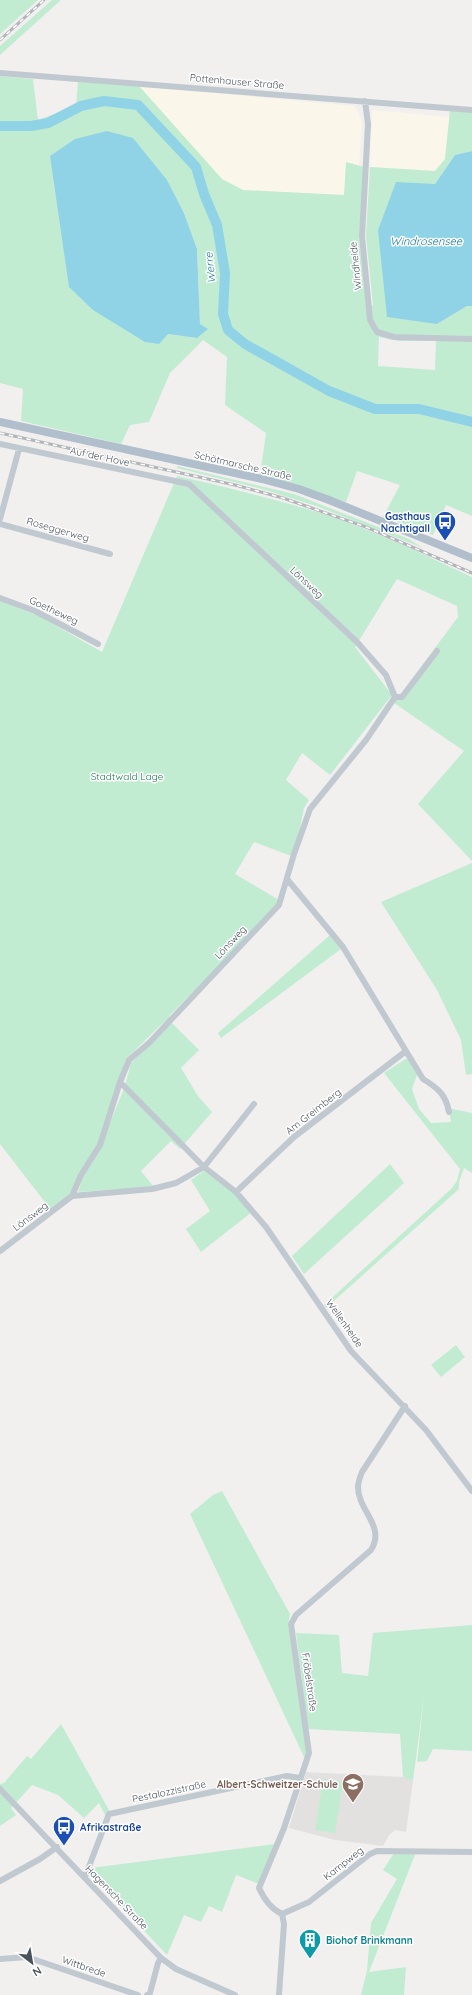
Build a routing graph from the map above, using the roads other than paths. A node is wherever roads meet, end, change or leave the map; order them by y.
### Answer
1 (0, 73) edge
2 (365, 101) junction
3 (472, 110) edge
4 (472, 339) edge
5 (0, 422) edge
6 (0, 444) edge
7 (19, 449) junction
8 (195, 489) joint
9 (0, 519) edge
10 (0, 524) edge
11 (110, 554) dead end
12 (472, 558) edge
13 (0, 598) edge
14 (98, 644) dead end
15 (437, 652) dead end
16 (396, 697) junction
17 (287, 879) junction
18 (406, 1051) junction
19 (120, 1082) junction
20 (254, 1104) dead end
21 (449, 1112) dead end
22 (204, 1166) junction
23 (236, 1192) junction
24 (72, 1196) junction
25 (0, 1251) edge
26 (406, 1406) junction
27 (472, 1491) edge
28 (300, 1778) junction
29 (0, 1789) edge
30 (56, 1847) junction
31 (472, 1852) edge
32 (85, 1877) junction
33 (0, 1881) edge
34 (282, 1914) junction
35 (161, 1958) junction
36 (0, 1959) edge
37 (138, 1995) edge
38 (147, 1995) edge
39 (235, 1995) edge
40 (278, 1995) edge

1 - 2 street, Pottenhauser Straße
2 - 3 street, Pottenhauser Straße
2 - 4 street, Windheide
5 - 12 main road, Schötmarsche Straße
6 - 7 street, Auf der Hove
7 - 8 street, Auf der Hove
7 - 9 street
8 - 16 street, Lönsweg
10 - 11 street, Roseggerweg
13 - 14 street, Goetheweg
15 - 16 street, Lönsweg
16 - 17 street, Lönsweg
17 - 18 street
17 - 19 street, Lönsweg
18 - 21 street
18 - 23 street, Am Greimberg
19 - 22 street, Wellenheide
19 - 24 street, Lönsweg
20 - 22 street
22 - 23 street, Wellenheide
22 - 24 street
23 - 26 street, Wellenheide
24 - 25 street, Lönsweg
26 - 27 street, Wellenheide
26 - 28 street, Fröbelstraße
28 - 32 street, Pestalozzistraße
28 - 34 street, Fröbelstraße
29 - 30 street, Hagensche Straße
30 - 32 street, Hagensche Straße
30 - 33 street
31 - 34 street, Kampweg
32 - 35 street, Hagensche Straße
34 - 40 street
35 - 38 street
35 - 39 street, Hagensche Straße
36 - 37 street, Wittbrede

